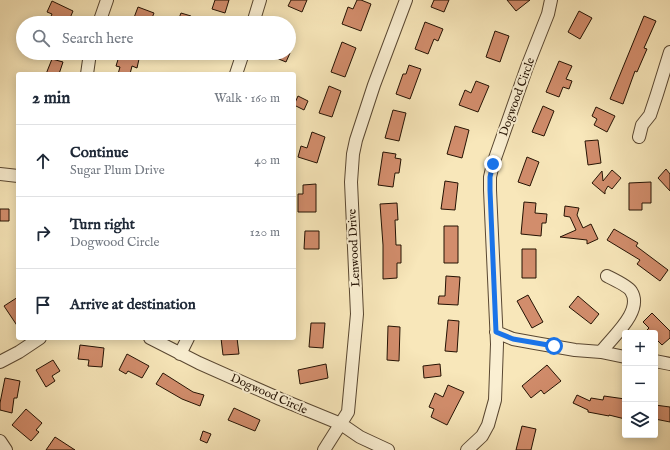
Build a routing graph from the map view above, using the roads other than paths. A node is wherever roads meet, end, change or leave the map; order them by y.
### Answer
1 (107, 0) edge
2 (260, 0) edge
3 (406, 0) edge
4 (551, 0) edge
5 (101, 16) edge
6 (255, 16) edge
7 (670, 52) edge
8 (89, 60) edge
9 (240, 60) edge
10 (87, 72) edge
11 (237, 72) edge
12 (639, 137) dead end
13 (0, 174) edge
14 (16, 176) edge
15 (607, 276) dead end
16 (496, 332) junction
17 (37, 340) edge
18 (154, 340) edge
19 (187, 340) edge
20 (601, 352) junction
21 (180, 354) junction
22 (622, 356) edge
23 (0, 362) edge
24 (658, 362) edge
25 (670, 364) edge
26 (341, 424) junction
27 (0, 441) edge
28 (6, 450) edge
29 (324, 450) edge
30 (388, 450) edge
31 (467, 450) edge

1 - 5 street
2 - 6 street
3 - 26 street, Lenwood Drive
4 - 16 street, Dogwood Circle
7 - 12 street
8 - 10 street
9 - 11 street
13 - 14 street
15 - 20 street
16 - 20 street
16 - 31 street, Dogwood Circle
17 - 23 street
18 - 21 street, Dogwood Circle
19 - 21 street
20 - 22 street
21 - 26 street, Dogwood Circle
24 - 25 street
26 - 29 street, Lenwood Drive
26 - 30 street, Dogwood Circle
27 - 28 street

